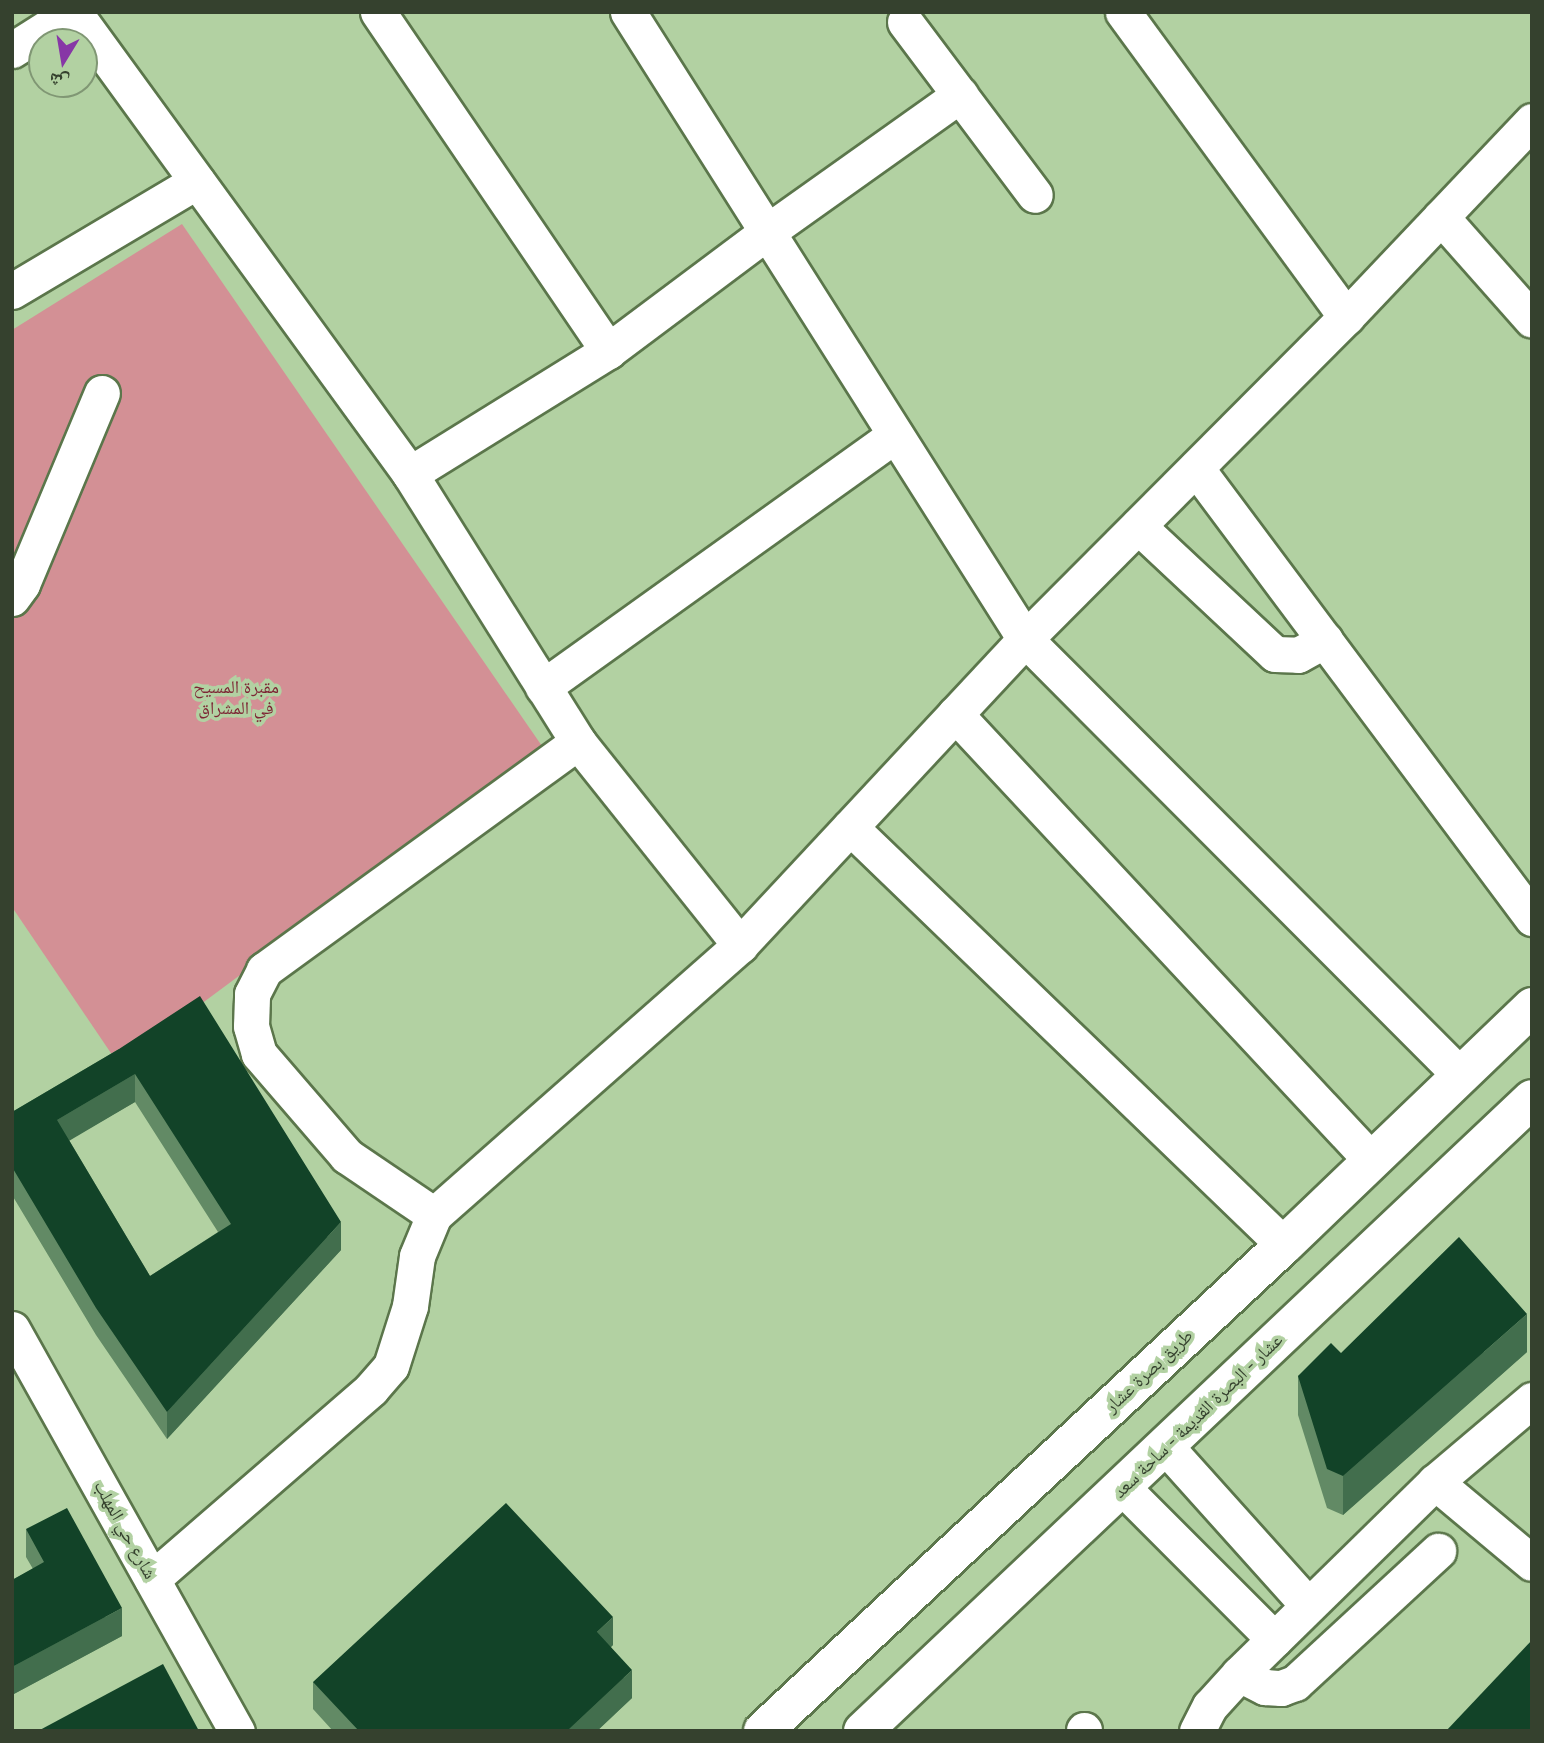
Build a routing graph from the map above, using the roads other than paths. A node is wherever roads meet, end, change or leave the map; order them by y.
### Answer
1 (73, 12) edge
2 (378, 12) edge
3 (628, 12) edge
4 (1123, 12) edge
5 (905, 22) dead end
6 (12, 50) edge
7 (960, 95) junction
8 (1532, 121) edge
9 (197, 181) junction
10 (1035, 195) dead end
11 (1441, 217) junction
12 (766, 232) junction
13 (12, 291) edge
14 (1346, 317) junction
15 (1532, 320) edge
16 (608, 351) junction
17 (102, 393) dead end
18 (895, 435) junction
19 (1196, 468) junction
20 (410, 474) junction
21 (1138, 526) junction
22 (12, 598) edge
23 (1025, 639) junction
24 (1325, 640) junction
25 (543, 687) junction
26 (955, 714) junction
27 (578, 742) junction
28 (850, 827) junction
29 (1532, 918) edge
30 (740, 945) junction
31 (1532, 1007) edge
32 (1459, 1074) junction
33 (1532, 1099) edge
34 (1371, 1160) junction
35 (434, 1215) junction
36 (1284, 1245) junction
37 (17, 1347) edge
38 (1532, 1399) edge
39 (1166, 1447) junction
40 (1435, 1482) junction
41 (1123, 1488) junction
42 (1438, 1551) dead end
43 (1532, 1563) edge
44 (152, 1579) junction
45 (1308, 1605) junction
46 (1274, 1639) junction
47 (1239, 1674) junction
48 (237, 1731) edge
49 (763, 1731) edge
50 (863, 1731) edge
51 (1198, 1731) edge

1 - 6 street
1 - 9 street
2 - 16 street
3 - 12 street
4 - 14 street
5 - 7 street
7 - 10 street
7 - 12 street
8 - 11 street
9 - 13 street
9 - 20 street
11 - 14 street
11 - 15 street
12 - 16 street
12 - 18 street
14 - 19 street
16 - 20 street
17 - 22 street
18 - 23 street
18 - 25 street
19 - 21 street
19 - 24 street
20 - 25 street
21 - 23 street
21 - 24 street
23 - 26 street
23 - 32 street
24 - 29 street
25 - 27 street
26 - 28 street
26 - 34 street
27 - 30 street
27 - 35 street
28 - 30 street
28 - 36 street
30 - 35 street
31 - 32 main road, طريق بصرة عشار
32 - 34 main road, طريق بصرة عشار
33 - 39 main road, عشار - البصرة القديمة - ساحة سعد
34 - 36 main road, طريق بصرة عشار
35 - 44 street
36 - 49 main road, طريق بصرة عشار
37 - 44 street, شارع حي المهلب
38 - 40 street
39 - 41 main road, عشار - البصرة القديمة - ساحة سعد
39 - 45 street
40 - 43 street
40 - 45 street
41 - 46 street
41 - 50 main road, عشار - البصرة القديمة - ساحة سعد
42 - 47 street
44 - 48 street, شارع حي المهلب
45 - 46 street
46 - 47 street
47 - 51 street

